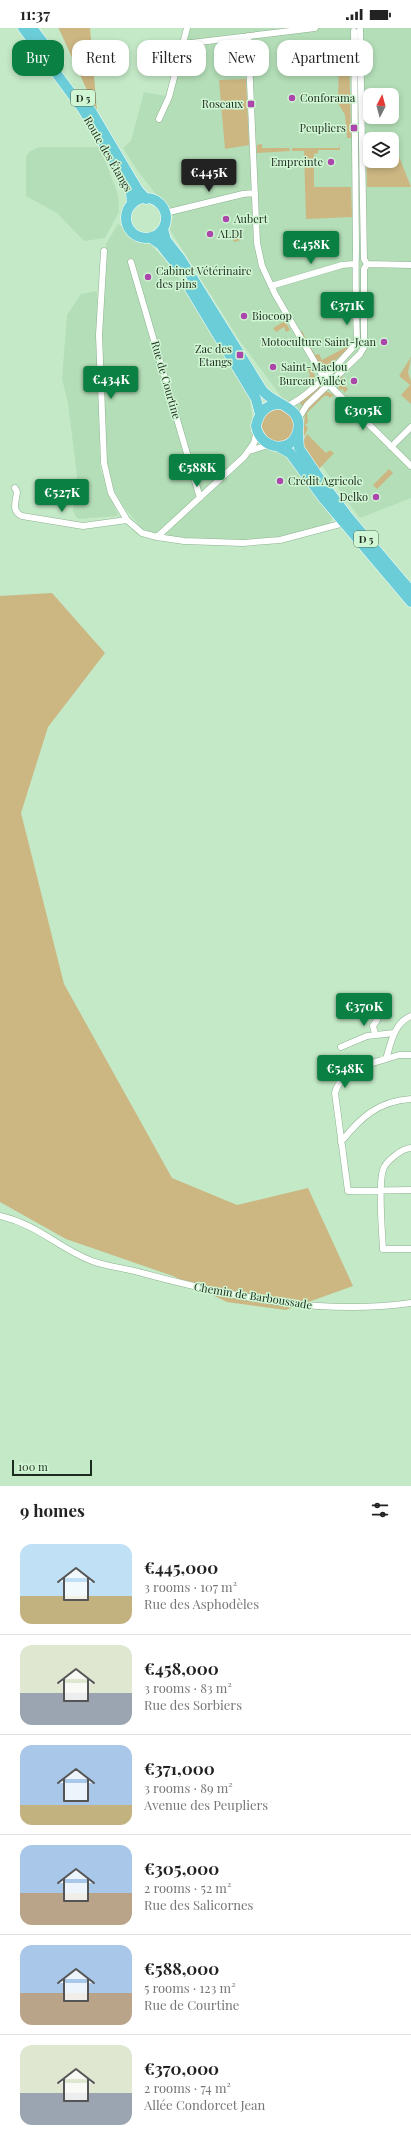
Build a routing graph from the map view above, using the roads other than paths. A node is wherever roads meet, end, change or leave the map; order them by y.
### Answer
1 (23, 28) edge
2 (32, 28) edge
3 (187, 28) edge
4 (315, 28) edge
5 (357, 29) edge
6 (248, 36) junction
7 (184, 40) edge
8 (206, 41) edge
9 (174, 76) edge
10 (159, 119) dead end
11 (255, 193) junction
12 (146, 198) junction
13 (132, 204) junction
14 (165, 214) junction
15 (163, 229) junction
16 (151, 238) junction
17 (104, 251) dead end
18 (132, 262) dead end
19 (355, 264) junction
20 (365, 264) junction
21 (411, 265) edge
22 (272, 286) junction
23 (324, 378) junction
24 (328, 384) junction
25 (283, 405) junction
26 (260, 414) junction
27 (298, 419) junction
28 (411, 427) edge
29 (257, 431) junction
30 (298, 432) junction
31 (268, 445) junction
32 (279, 447) junction
33 (391, 447) junction
34 (249, 451) junction
35 (411, 466) edge
36 (15, 488) dead end
37 (200, 498) junction
38 (127, 520) junction
39 (344, 523) junction
40 (158, 537) junction
41 (411, 591) edge
42 (411, 602) edge
43 (411, 1016) edge
44 (377, 1020) dead end
45 (394, 1033) junction
46 (375, 1034) junction
47 (340, 1047) dead end
48 (411, 1056) edge
49 (386, 1059) junction
50 (411, 1099) edge
51 (341, 1142) junction
52 (411, 1148) edge
53 (411, 1190) edge
54 (382, 1191) junction
55 (0, 1216) edge
56 (411, 1249) edge
57 (411, 1303) edge

1 - 13 main road, Route des Étangs / D 5
2 - 12 main road, Route des Étangs / D 5
3 - 7 street
4 - 6 street
5 - 19 street
5 - 20 street
6 - 8 street
6 - 11 street
9 - 10 street
11 - 14 street
11 - 22 street
12 - 13 main road
12 - 14 main road
13 - 16 main road
14 - 15 main road
15 - 16 main road
15 - 25 main road
16 - 26 main road
17 - 38 street
18 - 37 street, Rue de Courtine
19 - 20 street
19 - 20 street
19 - 22 street
19 - 23 street
20 - 21 street
20 - 24 street
22 - 23 street
23 - 25 street
24 - 27 street
24 - 33 street
25 - 26 main road
25 - 27 main road
26 - 29 main road
27 - 30 main road
28 - 33 street
29 - 31 main road
29 - 34 street
30 - 32 main road
30 - 41 main road, D 5
31 - 32 main road
31 - 34 street
32 - 39 main road, D 5
33 - 35 street
34 - 37 street
36 - 38 street
37 - 40 street
38 - 40 street
39 - 40 street
39 - 42 main road, D 5
43 - 45 street
44 - 46 street
45 - 46 street
45 - 49 street
46 - 47 street
48 - 49 street
49 - 51 street
50 - 51 street
51 - 54 street
52 - 54 street
53 - 54 street
54 - 56 street
55 - 57 street, Chemin de Barboussade

